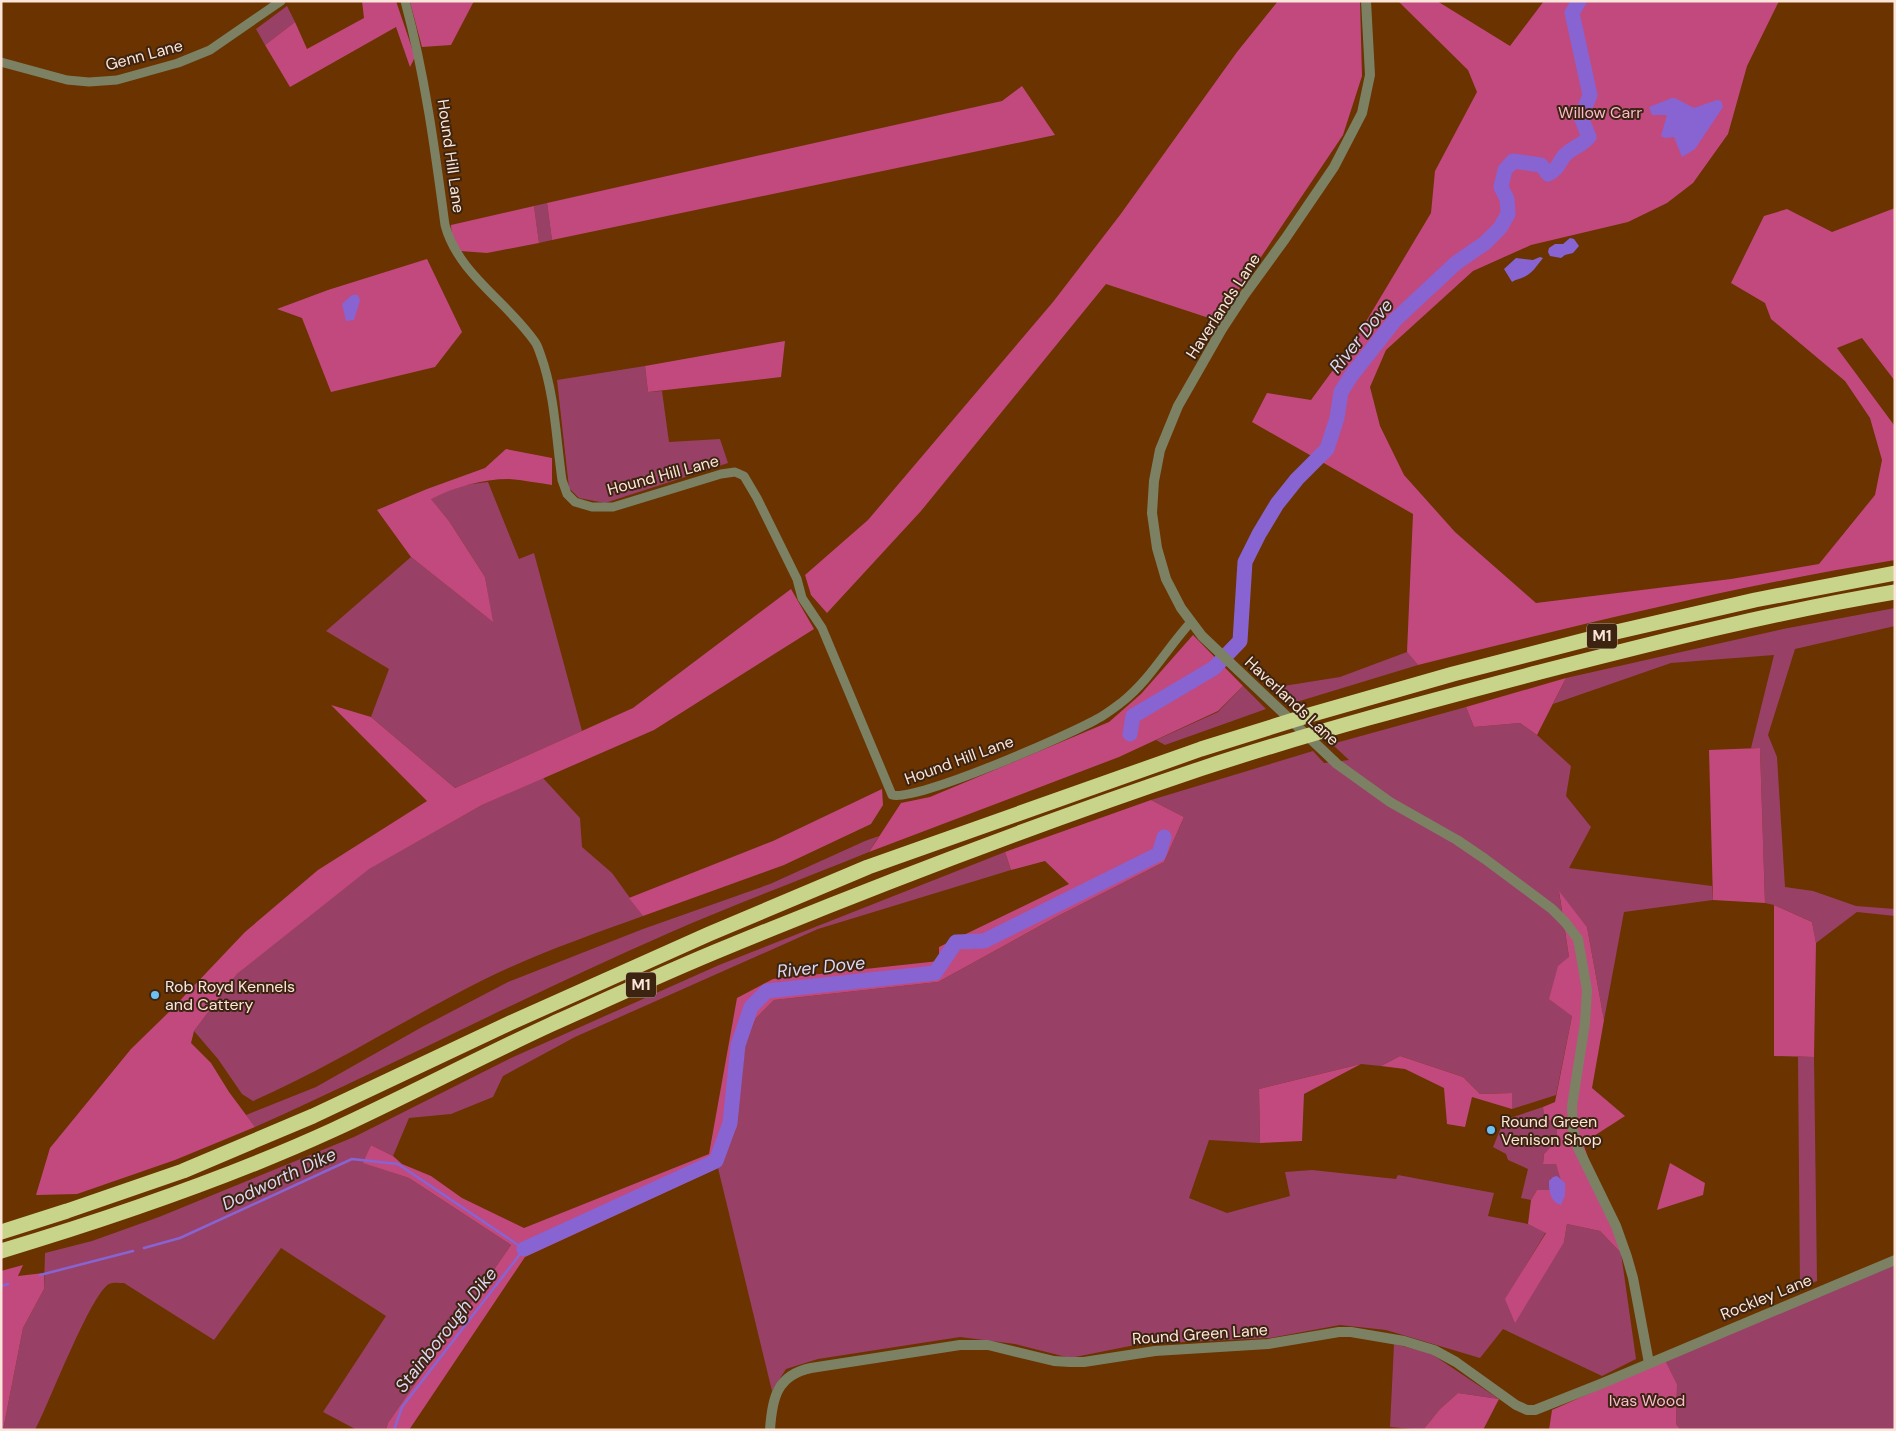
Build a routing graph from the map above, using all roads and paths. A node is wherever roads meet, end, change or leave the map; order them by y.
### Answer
1 (281, 1) edge
2 (405, 1) edge
3 (1366, 1) edge
4 (1, 62) edge
5 (1895, 572) edge
6 (1895, 592) edge
7 (1192, 622) junction
8 (1, 1232) edge
9 (1, 1251) edge
10 (1895, 1260) edge
11 (1648, 1363) junction
12 (770, 1430) edge

1 - 4 street, Genn Lane
2 - 7 street, Hound Hill Lane
3 - 7 street, Haverlands Lane
5 - 8 highway, M1
6 - 9 highway, M1
7 - 11 street, Haverlands Lane
10 - 11 street, Rockley Lane
11 - 12 street, Round Green Lane

